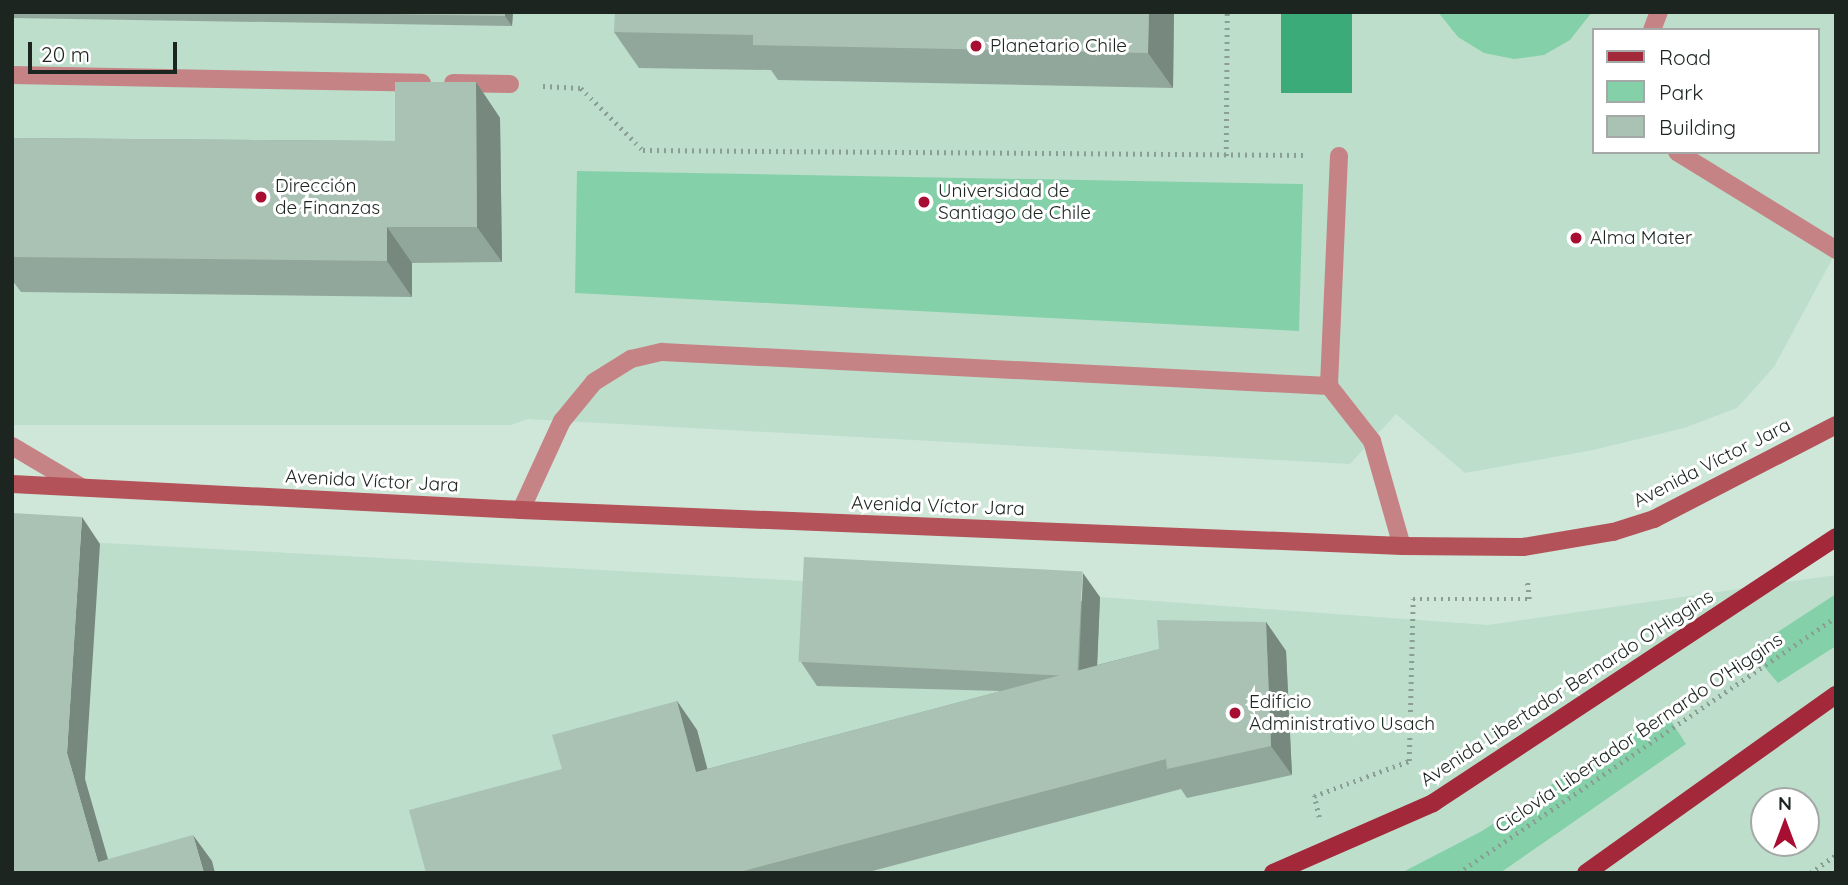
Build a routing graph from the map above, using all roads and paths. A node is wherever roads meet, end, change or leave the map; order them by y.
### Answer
1 (1227, 12) edge
2 (12, 75) edge
3 (510, 84) dead end
4 (581, 88) dead end
5 (1680, 154) edge
6 (1290, 155) dead end
7 (1226, 156) junction
8 (1339, 156) dead end
9 (1836, 250) edge
10 (1329, 386) junction
11 (1836, 425) edge
12 (12, 446) edge
13 (12, 484) edge
14 (81, 486) junction
15 (521, 510) junction
16 (1836, 537) edge
17 (1402, 546) junction
18 (1523, 547) junction
19 (1836, 617) edge
20 (1836, 695) edge
21 (1326, 852) junction
22 (1836, 855) edge
23 (1273, 873) edge
24 (1458, 873) edge
25 (1586, 873) edge
26 (1810, 873) edge

1 - 7 path
2 - 3 street
4 - 7 path
5 - 9 street
6 - 7 path
8 - 10 street
10 - 15 street
10 - 17 street
11 - 18 main road, Avenida Víctor Jara
12 - 14 street
13 - 14 main road, Avenida Víctor Jara
14 - 15 main road, Avenida Víctor Jara
15 - 17 main road, Avenida Víctor Jara
16 - 21 main road, Avenida Libertador Bernardo O'Higgins
17 - 18 main road, Avenida Víctor Jara
18 - 21 path
19 - 24 path, Ciclovía Libertador Bernardo O'Higgins
20 - 25 main road
21 - 23 main road, Avenida Libertador Bernardo O'Higgins
22 - 26 path

